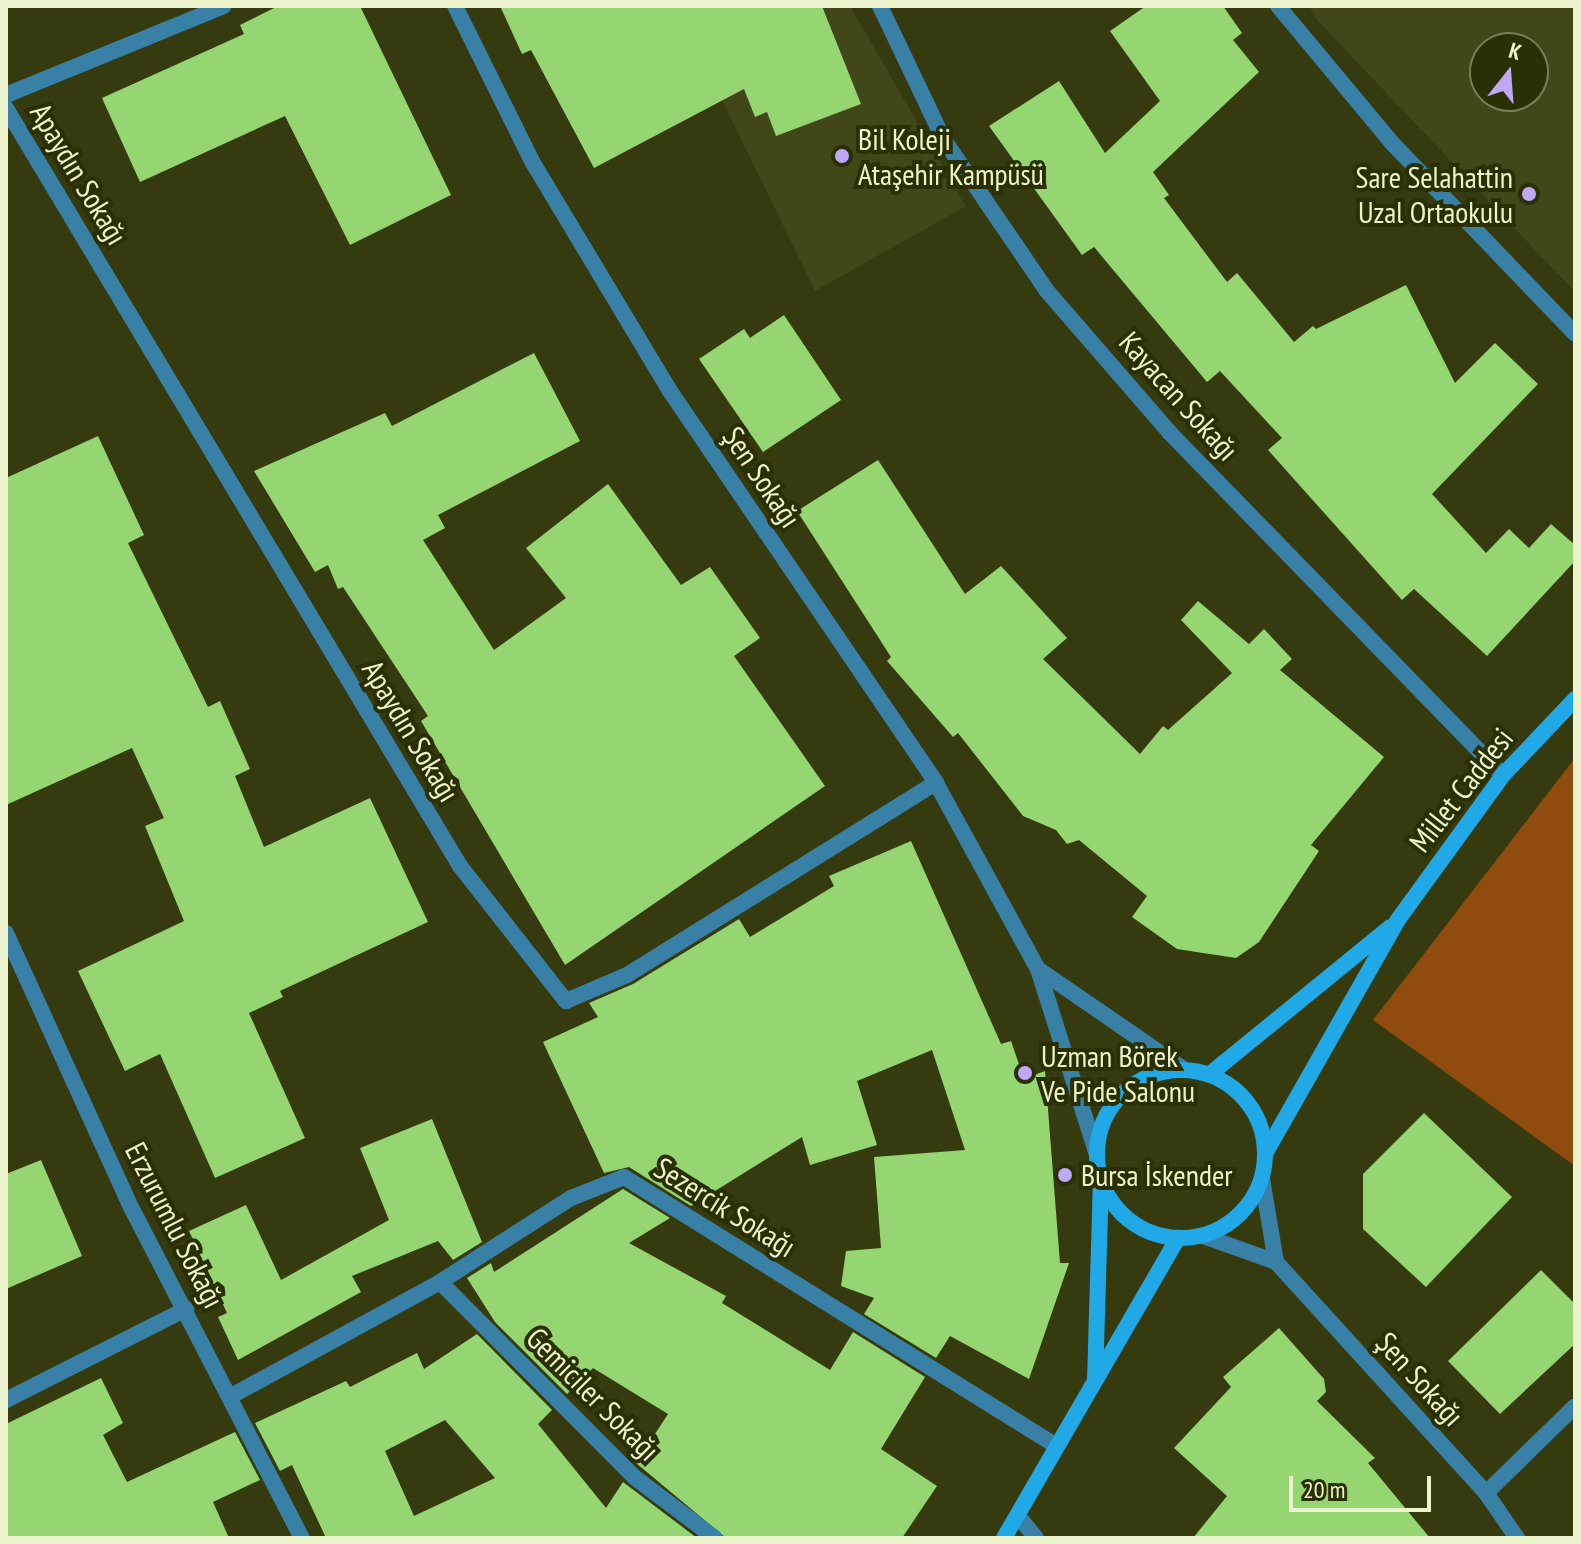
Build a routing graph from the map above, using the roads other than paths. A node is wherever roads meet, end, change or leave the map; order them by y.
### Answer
1 (224, 6) edge
2 (455, 6) edge
3 (880, 6) edge
4 (1278, 6) edge
5 (6, 95) edge
6 (6, 108) edge
7 (1575, 334) edge
8 (1575, 699) edge
9 (1503, 775) junction
10 (936, 783) junction
11 (1397, 921) junction
12 (6, 933) edge
13 (1038, 969) junction
14 (1185, 1070) junction
15 (1210, 1074) junction
16 (1266, 1152) junction
17 (1097, 1155) junction
18 (1262, 1179) junction
19 (1101, 1181) junction
20 (1203, 1236) junction
21 (1178, 1238) junction
22 (1276, 1262) junction
23 (440, 1282) junction
24 (186, 1309) junction
25 (1095, 1386) junction
26 (233, 1395) junction
27 (6, 1400) edge
28 (1575, 1406) edge
29 (1055, 1445) junction
30 (1486, 1493) junction
31 (1019, 1517) junction
32 (302, 1538) edge
33 (715, 1538) edge
34 (1004, 1538) edge
35 (1036, 1538) edge
36 (1517, 1538) edge

1 - 5 street
2 - 10 street, Şen Sokağı
3 - 9 street, Kayacan Sokağı
4 - 7 street
6 - 10 street, Apaydın Sokağı
8 - 9 street, Millet Caddesi
9 - 11 street, Millet Caddesi
10 - 13 street, Şen Sokağı
11 - 15 street
11 - 16 street
12 - 24 street, Erzurumlu Sokağı
13 - 14 street, Şen Sokağı
13 - 17 street, Şen Sokağı
14 - 15 street
14 - 17 street
15 - 16 street
16 - 18 street
17 - 19 street
18 - 20 street
18 - 22 street
19 - 21 street
19 - 25 street
20 - 21 street
20 - 22 street, Şen Sokağı
21 - 25 street
22 - 30 street, Şen Sokağı
23 - 26 street, Sezercik Sokağı
23 - 29 street, Sezercik Sokağı
23 - 33 street, Gemiciler Sokağı
24 - 26 street, Erzurumlu Sokağı
24 - 27 street
25 - 29 street
26 - 32 street, Erzurumlu Sokağı
28 - 30 street
29 - 31 street
30 - 36 street, Şen Sokağı
31 - 34 street
31 - 35 street

